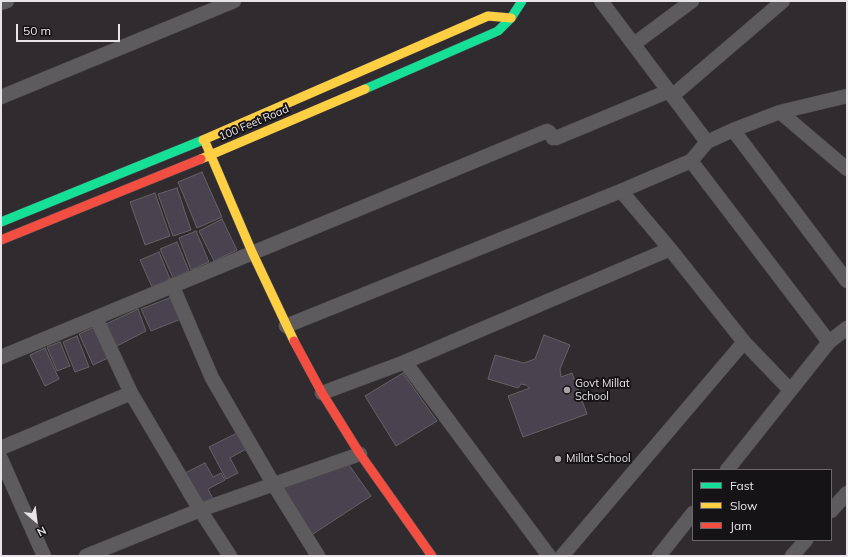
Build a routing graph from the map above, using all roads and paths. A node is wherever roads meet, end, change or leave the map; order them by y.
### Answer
1 (6, 1) edge
2 (234, 1) edge
3 (522, 1) edge
4 (601, 1) edge
5 (692, 1) edge
6 (783, 1) edge
7 (1, 3) edge
8 (511, 18) junction
9 (634, 44) junction
10 (670, 93) junction
11 (847, 96) edge
12 (1, 97) edge
13 (780, 112) junction
14 (733, 130) junction
15 (204, 139) junction
16 (707, 142) junction
17 (211, 155) junction
18 (691, 161) junction
19 (847, 169) edge
20 (621, 191) junction
21 (1, 222) edge
22 (1, 240) edge
23 (670, 248) junction
24 (252, 252) junction
25 (847, 281) edge
26 (172, 285) junction
27 (96, 318) junction
28 (286, 326) junction
29 (847, 328) edge
30 (744, 342) junction
31 (829, 342) junction
32 (1, 357) edge
33 (405, 362) junction
34 (790, 390) junction
35 (131, 393) junction
36 (322, 394) junction
37 (1, 448) edge
38 (360, 454) junction
39 (1, 458) edge
40 (728, 469) edge
41 (274, 485) junction
42 (847, 492) edge
43 (200, 510) junction
44 (832, 510) edge
45 (692, 514) edge
46 (805, 541) edge
47 (44, 556) edge
48 (86, 556) edge
49 (230, 556) edge
50 (318, 556) edge
51 (432, 556) edge
52 (549, 556) edge
53 (562, 556) edge
54 (659, 556) edge
55 (792, 556) edge

1 - 7 street
2 - 12 street
3 - 8 main road, 100 Feet Road
4 - 9 street
5 - 9 street
6 - 10 street
8 - 15 main road, 100 Feet Road
8 - 17 main road, 100 Feet Road
9 - 10 street
10 - 16 street
10 - 24 street
11 - 13 street
13 - 14 street
13 - 19 street
14 - 16 street
14 - 25 street
15 - 17 main road
15 - 21 main road, 100 Feet Road
16 - 18 street
17 - 22 main road, 100 Feet Road
17 - 24 main road
18 - 20 street
18 - 31 street
20 - 23 street
20 - 28 street
23 - 30 street
23 - 33 street
24 - 26 street
24 - 28 main road
26 - 27 street
26 - 41 street
27 - 32 street
27 - 35 street
28 - 36 main road
29 - 31 street
30 - 34 street
30 - 53 street
31 - 34 street
33 - 36 street
33 - 52 street
34 - 40 street
35 - 37 street
35 - 43 street
36 - 38 main road
38 - 41 street
38 - 51 main road
39 - 47 street
41 - 43 street
41 - 50 street
42 - 44 street
43 - 48 street
43 - 49 street
45 - 54 street
46 - 55 street

